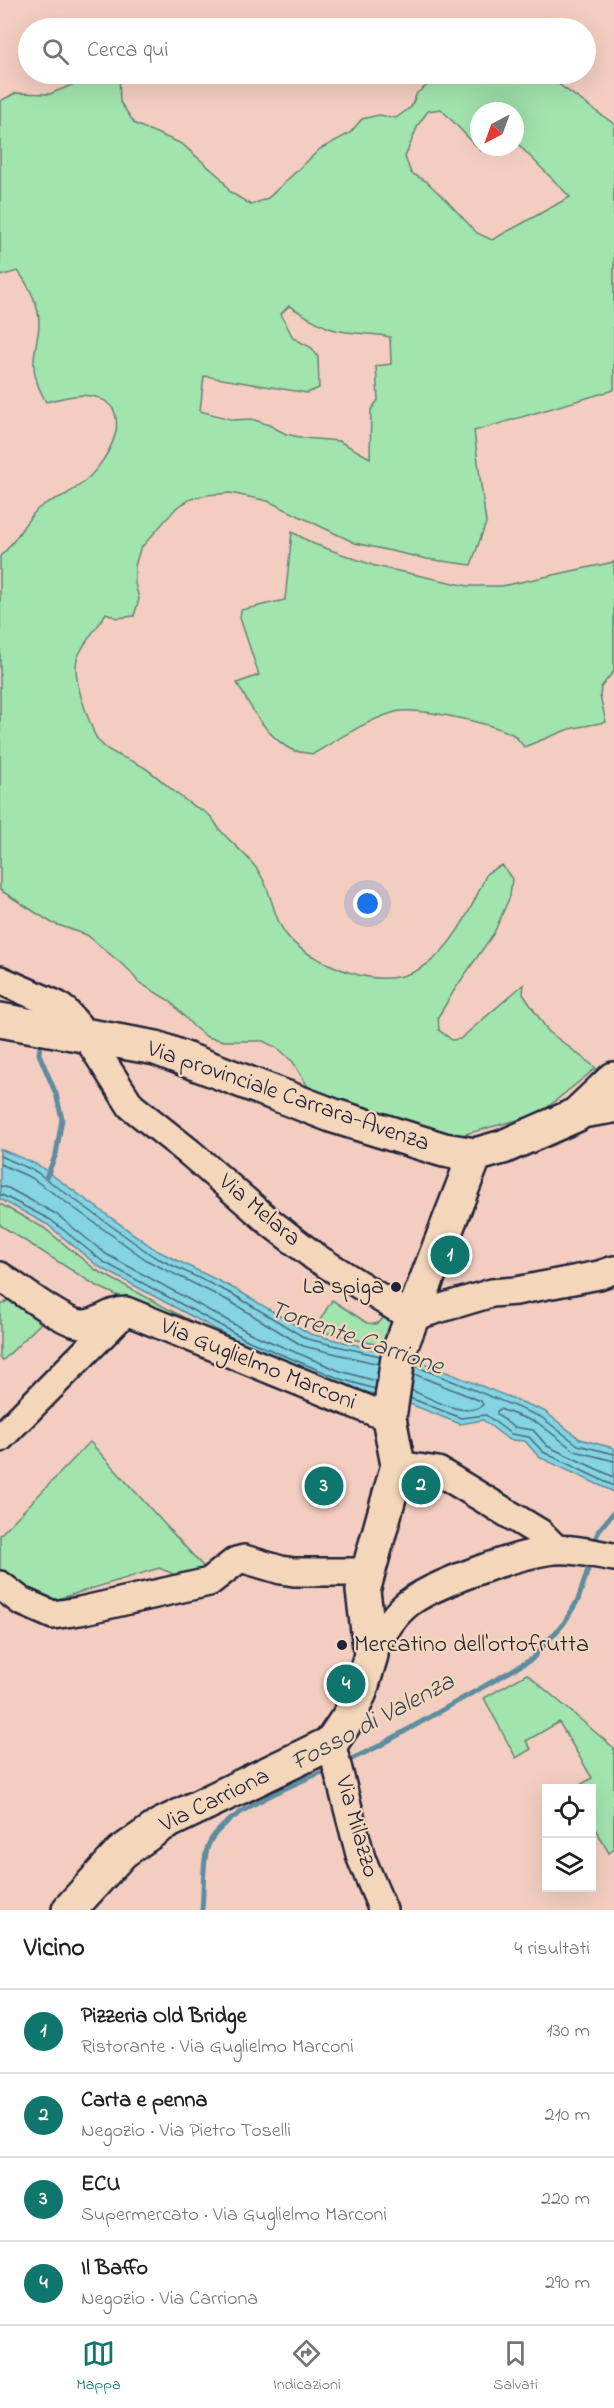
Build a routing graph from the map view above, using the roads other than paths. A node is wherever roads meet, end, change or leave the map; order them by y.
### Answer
1 (0, 980) edge
2 (0, 1020) edge
3 (84, 1034) junction
4 (614, 1079) edge
5 (614, 1108) edge
6 (576, 1115) junction
7 (474, 1155) junction
8 (614, 1270) edge
9 (0, 1276) edge
10 (126, 1311) junction
11 (411, 1317) junction
12 (390, 1411) junction
13 (0, 1438) edge
14 (398, 1465) junction
15 (560, 1550) junction
16 (608, 1556) edge
17 (368, 1572) junction
18 (0, 1585) edge
19 (371, 1655) junction
20 (335, 1757) junction
21 (69, 1910) edge
22 (383, 1910) edge

1 - 3 street
2 - 3 main road, Via provinciale Carrara-Avenza
3 - 7 main road, Via provinciale Carrara-Avenza
3 - 11 street, Via Melara
4 - 6 main road, Via provinciale Carrara-Avenza
5 - 6 street
6 - 7 main road, Via provinciale Carrara-Avenza
7 - 11 main road, Via Guglielmo Marconi
8 - 11 street
9 - 10 street
10 - 12 street, Via Guglielmo Marconi
10 - 13 street
11 - 12 main road, Via Guglielmo Marconi
12 - 14 main road, Via Guglielmo Marconi
14 - 15 street
14 - 17 main road, Via Guglielmo Marconi
15 - 16 street, Via Carriona
15 - 19 street, Via Carriona
17 - 18 street
17 - 19 main road, Via Guglielmo Marconi
19 - 20 main road, Via Carriona
20 - 21 main road, Via Carriona
20 - 22 street, Via Milazzo

